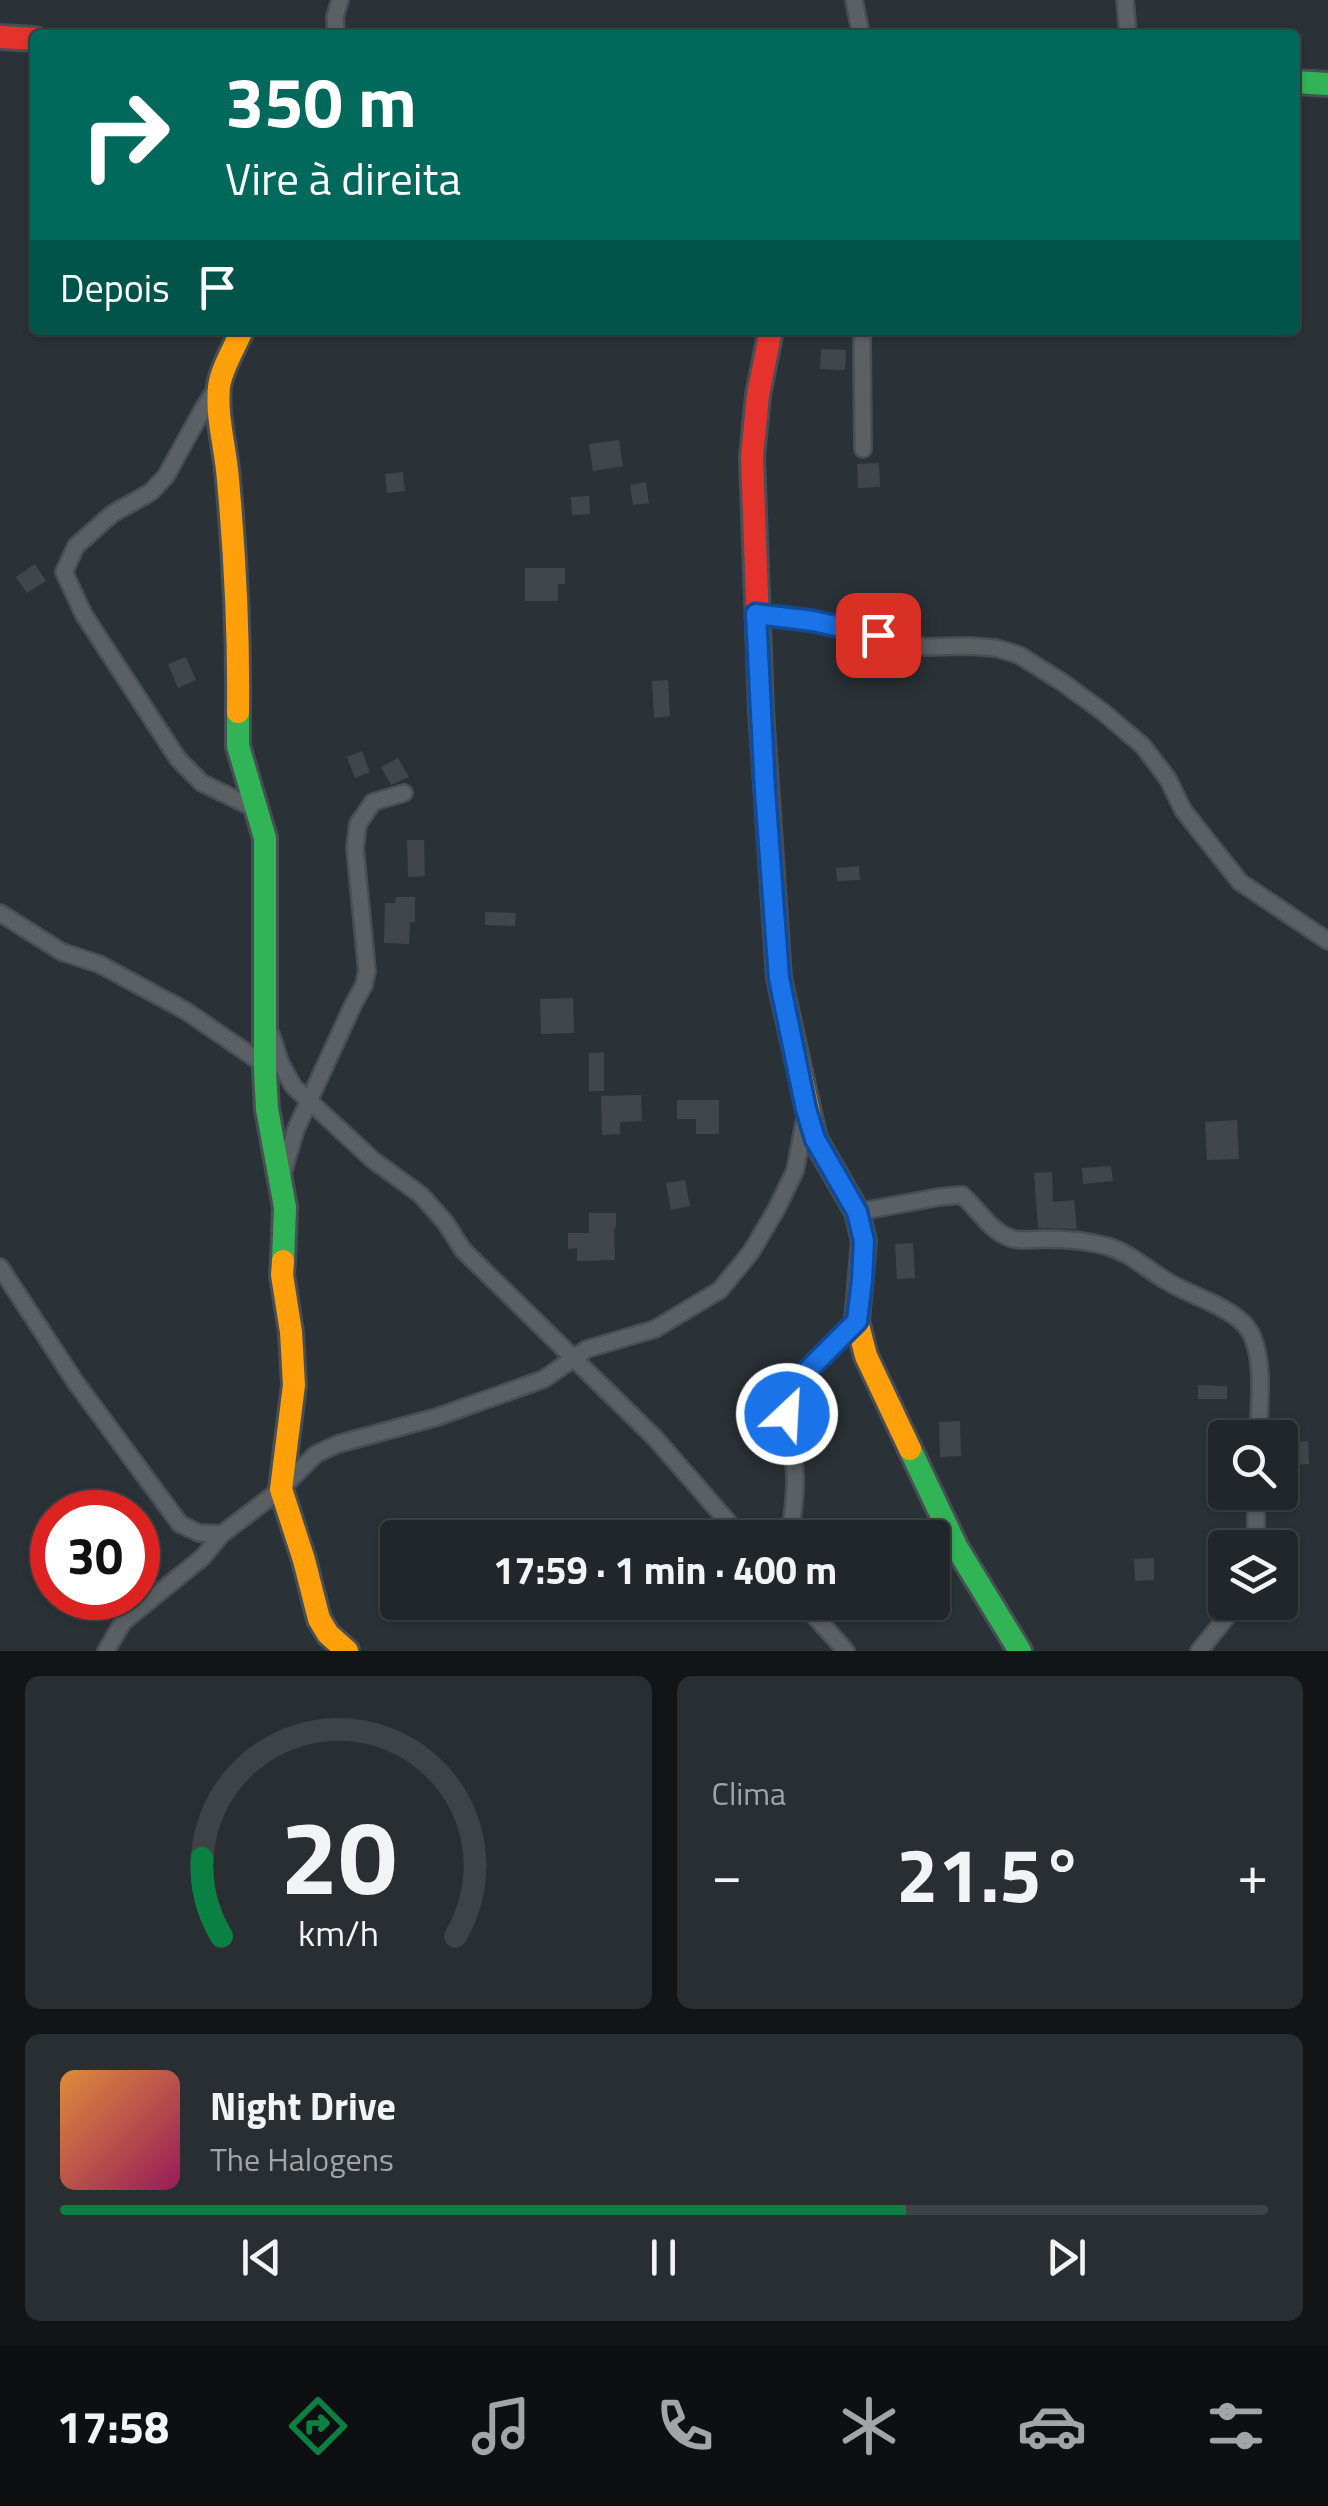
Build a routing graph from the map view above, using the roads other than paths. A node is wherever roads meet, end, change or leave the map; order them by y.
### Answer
1 (854, 0) edge
2 (1125, 0) edge
3 (338, 1) edge
4 (336, 30) edge
5 (860, 30) edge
6 (1128, 30) edge
7 (0, 37) edge
8 (30, 38) edge
9 (1300, 82) edge
10 (1328, 84) edge
11 (240, 335) edge
12 (770, 335) edge
13 (862, 335) edge
14 (219, 384) junction
15 (862, 449) dead end
16 (756, 614) junction
17 (404, 793) dead end
18 (258, 810) junction
19 (0, 913) edge
20 (1328, 941) edge
21 (266, 1020) junction
22 (265, 1065) junction
23 (309, 1101) junction
24 (806, 1109) junction
25 (281, 1180) junction
26 (857, 1212) junction
27 (0, 1267) edge
28 (857, 1321) junction
29 (576, 1357) junction
30 (1259, 1420) edge
31 (280, 1489) junction
32 (726, 1520) edge
33 (791, 1520) edge
34 (222, 1534) junction
35 (818, 1620) edge
36 (1224, 1620) edge
37 (106, 1651) edge
38 (347, 1651) edge
39 (846, 1651) edge
40 (1020, 1651) edge
41 (1199, 1651) edge

1 - 5 street
2 - 6 street
3 - 4 street
7 - 8 street
9 - 10 street
11 - 14 street
12 - 16 street
13 - 15 street
14 - 18 street
14 - 18 street
16 - 20 street
16 - 24 street
17 - 23 street
18 - 21 street
19 - 22 street
21 - 22 street
21 - 23 street
22 - 25 street
23 - 25 street
23 - 29 street
24 - 26 street
24 - 29 street
25 - 31 street
26 - 28 street
26 - 30 street
27 - 34 street
28 - 33 street
28 - 40 street
29 - 31 street
29 - 32 street
31 - 34 street
31 - 38 street
34 - 37 street
35 - 39 street
36 - 41 street

